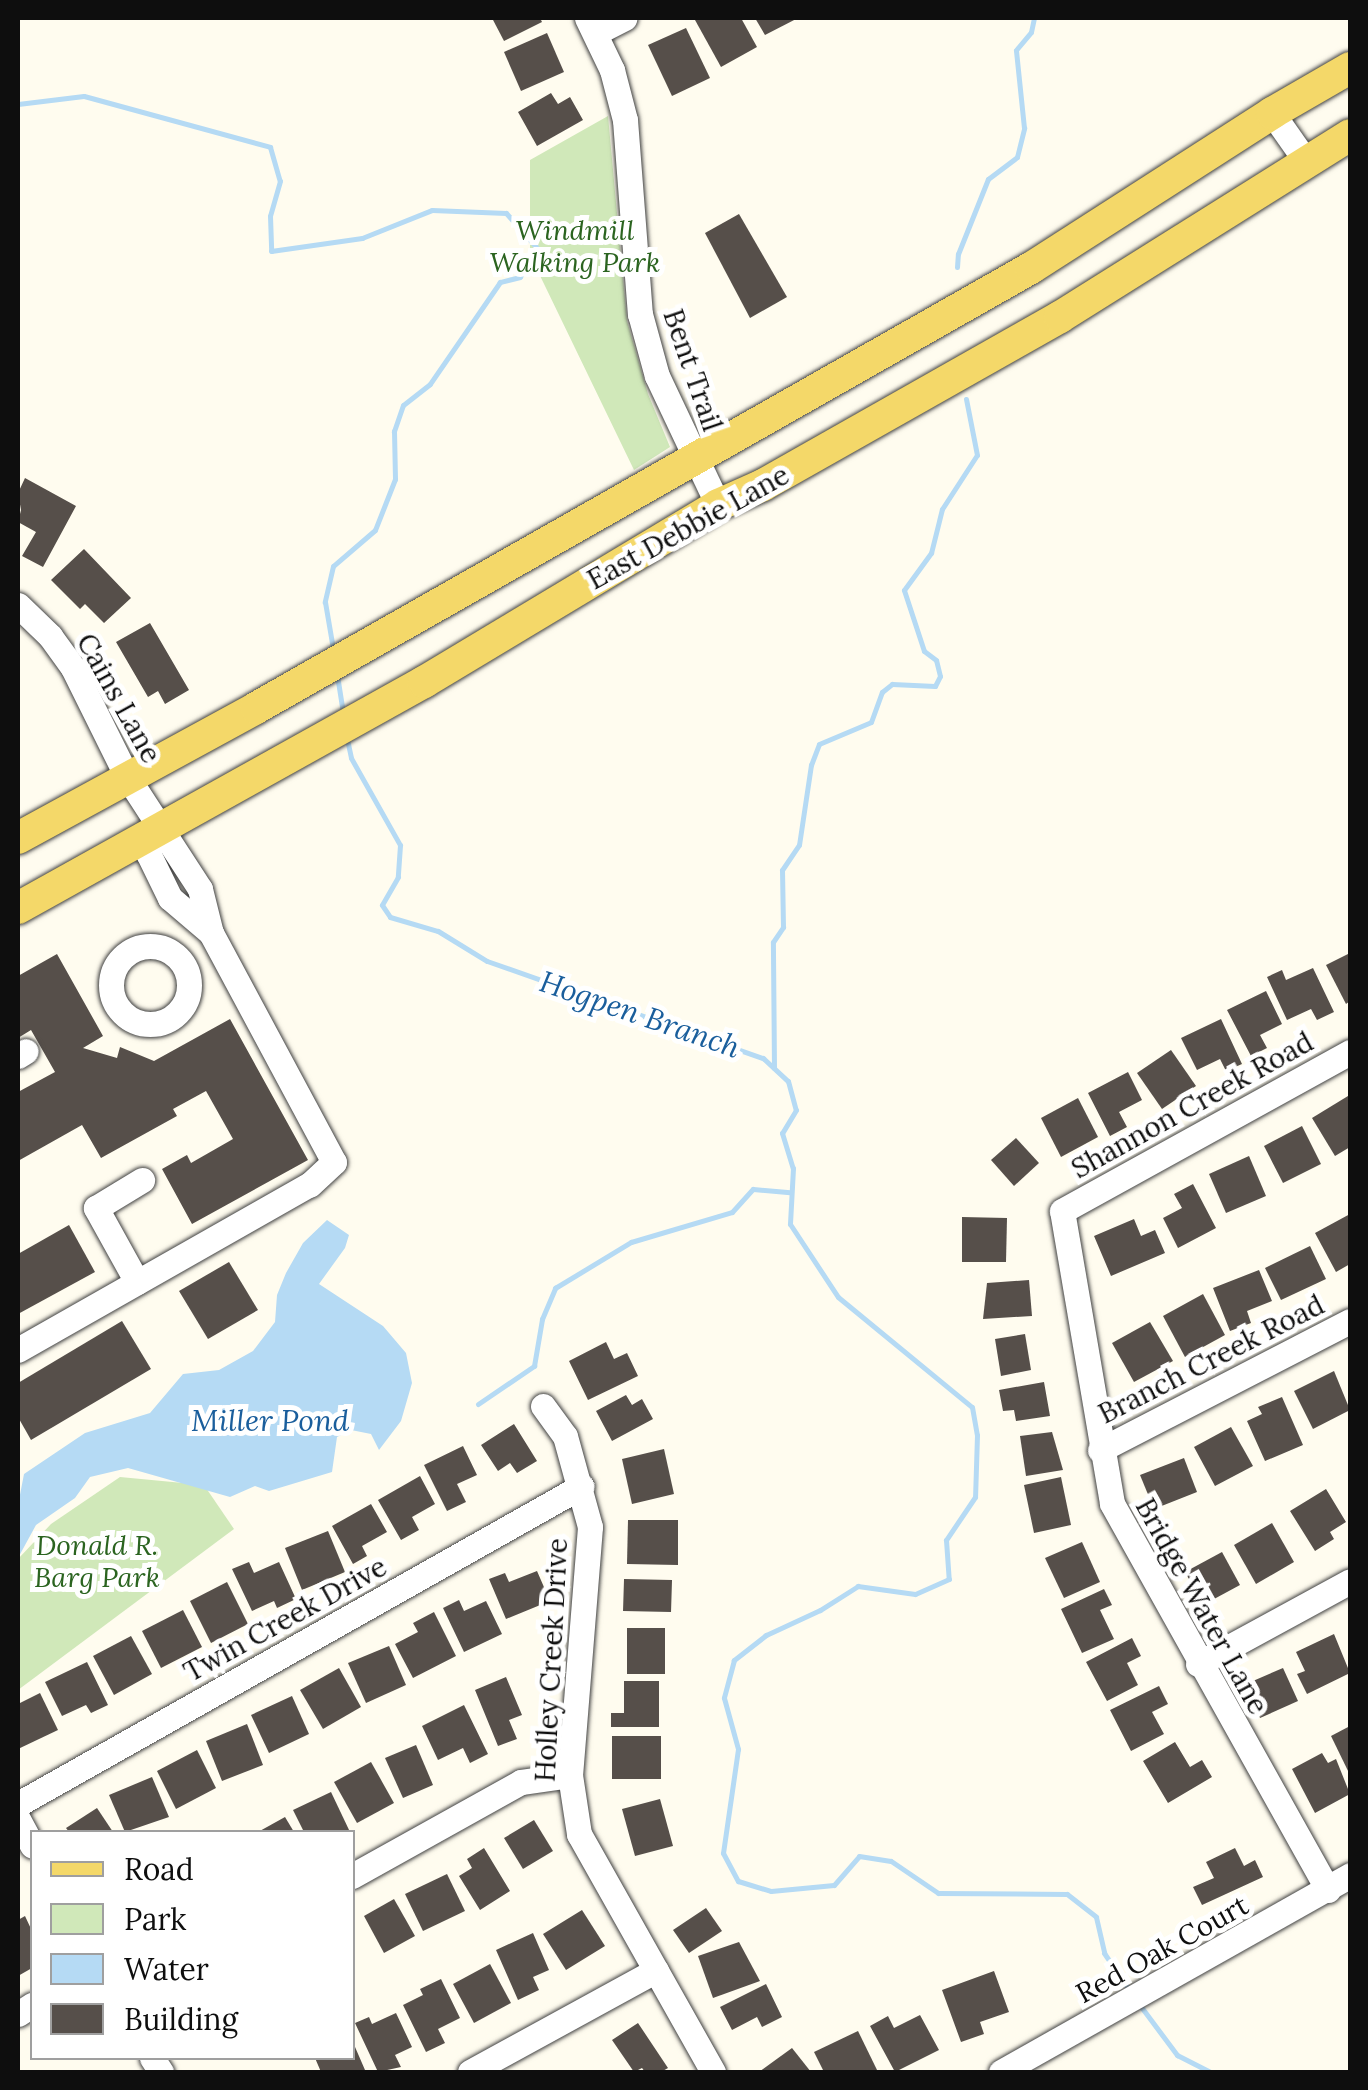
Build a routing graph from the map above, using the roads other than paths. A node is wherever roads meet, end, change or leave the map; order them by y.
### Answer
1 (624, 18) edge
2 (591, 25) edge
3 (1350, 68) edge
4 (1272, 112) junction
5 (1350, 134) edge
6 (1305, 160) junction
7 (694, 460) junction
8 (718, 505) junction
9 (18, 605) edge
10 (126, 775) junction
11 (158, 828) junction
12 (18, 838) edge
13 (18, 908) edge
14 (211, 933) junction
15 (177, 957) dead end
16 (1350, 1052) edge
17 (142, 1180) dead end
18 (1062, 1212) joint
19 (137, 1282) junction
20 (1350, 1321) edge
21 (18, 1350) edge
22 (542, 1406) dead end
23 (1100, 1450) junction
24 (582, 1486) junction
25 (1350, 1580) edge
26 (1198, 1664) junction
27 (570, 1776) junction
28 (18, 1804) edge
29 (18, 1819) edge
30 (30, 1842) edge
31 (355, 1874) edge
32 (1350, 1875) edge
33 (1328, 1890) junction
34 (656, 1970) junction
35 (470, 2072) edge
36 (713, 2072) edge
37 (1000, 2072) edge

1 - 2 street
2 - 7 street, Bent Trail
3 - 4 main road, East Debbie Lane
4 - 6 street
4 - 7 main road, East Debbie Lane
5 - 6 main road, East Debbie Lane
6 - 8 main road, East Debbie Lane
7 - 8 street, Bent Trail
7 - 10 main road, East Debbie Lane
8 - 11 main road, East Debbie Lane
9 - 10 street, Cains Lane
10 - 11 street, Cains Lane
10 - 12 main road, East Debbie Lane
11 - 13 main road, East Debbie Lane
11 - 14 street, Cains Lane
14 - 15 street
14 - 19 street, Cains Lane
16 - 18 street, Shannon Creek Road
17 - 19 street
18 - 23 street, Bridge Water Lane
19 - 21 street
20 - 23 street, Branch Creek Road
22 - 24 street, Holley Creek Drive
23 - 26 street, Bridge Water Lane
24 - 27 street, Holley Creek Drive
24 - 28 street, Twin Creek Drive
25 - 26 street
26 - 33 street, Bridge Water Lane
27 - 31 street
27 - 34 street, Holley Creek Drive
29 - 30 street
32 - 33 street, Red Oak Court
33 - 37 street, Red Oak Court
34 - 35 street
34 - 36 street, Holley Creek Drive

